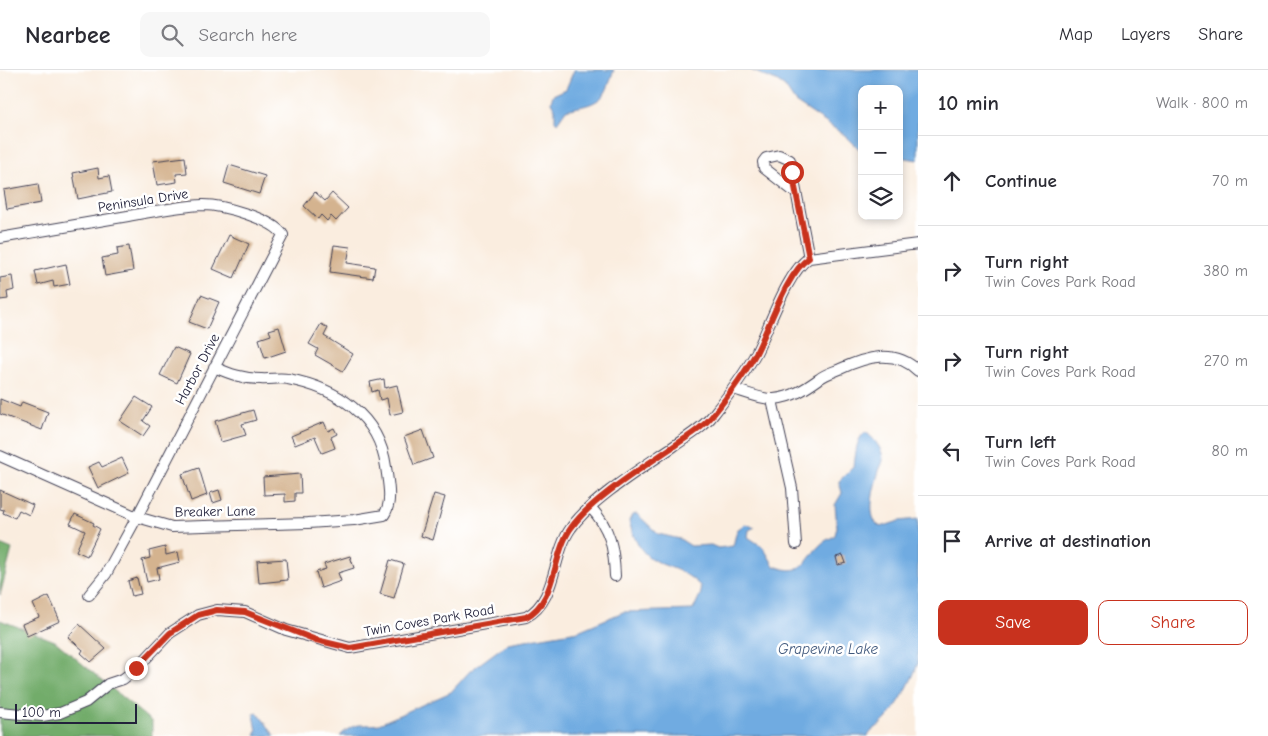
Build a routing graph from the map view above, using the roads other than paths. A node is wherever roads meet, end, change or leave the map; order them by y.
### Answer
1 (796, 193) dead end
2 (283, 235) joint
3 (0, 238) edge
4 (918, 244) edge
5 (809, 258) junction
6 (214, 367) junction
7 (918, 371) edge
8 (733, 389) junction
9 (772, 400) junction
10 (0, 456) edge
11 (591, 508) junction
12 (137, 517) junction
13 (796, 544) dead end
14 (615, 576) dead end
15 (90, 596) dead end
16 (0, 712) edge

1 - 5 street
2 - 3 street, Peninsula Drive
2 - 6 street, Harbor Drive
4 - 5 street
5 - 8 street, Twin Coves Park Road
6 - 12 street, Harbor Drive
6 - 12 street, Breaker Lane
7 - 9 street
8 - 9 street
8 - 11 street, Twin Coves Park Road
9 - 13 street
10 - 12 street, Breaker Lane
11 - 14 street
11 - 16 street, Twin Coves Park Road
12 - 15 street, Harbor Drive

